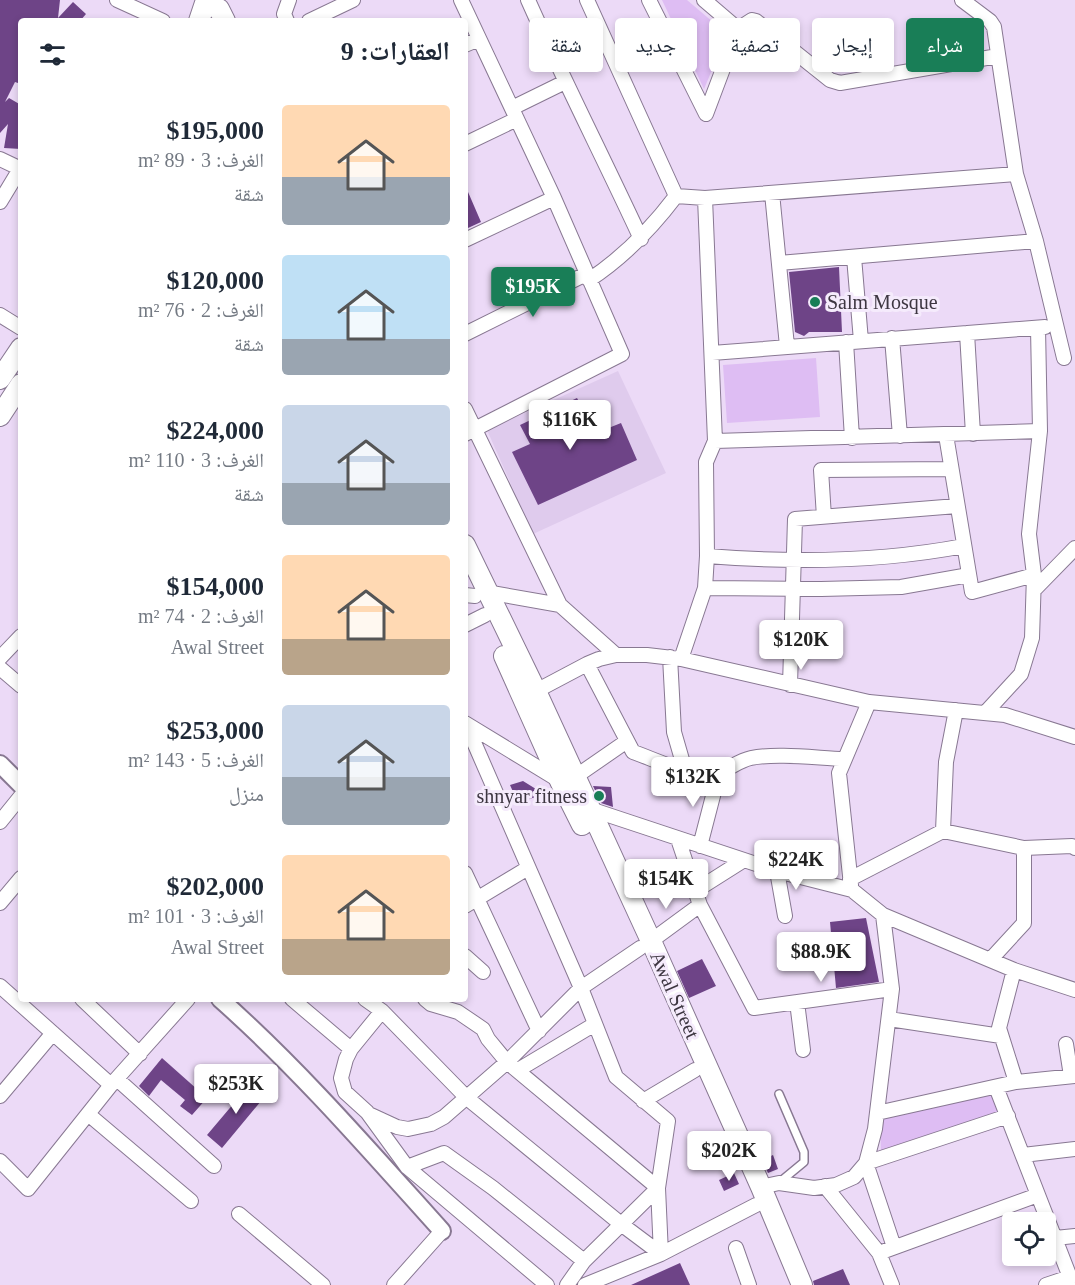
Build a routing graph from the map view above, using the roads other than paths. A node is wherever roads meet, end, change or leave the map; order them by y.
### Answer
1 (117, 0) edge
2 (289, 0) edge
3 (353, 0) edge
4 (461, 0) edge
5 (528, 0) edge
6 (587, 0) edge
7 (649, 0) edge
8 (704, 0) edge
9 (962, 0) edge
10 (156, 18) edge
11 (286, 18) edge
12 (315, 18) edge
13 (726, 18) edge
14 (479, 39) junction
15 (468, 44) edge
16 (800, 56) edge
17 (998, 56) junction
18 (722, 72) edge
19 (565, 82) junction
20 (514, 114) junction
21 (468, 142) edge
22 (0, 159) edge
23 (18, 168) edge
24 (18, 174) edge
25 (1016, 174) junction
26 (772, 193) junction
27 (676, 196) junction
28 (554, 198) junction
29 (705, 198) junction
30 (0, 202) edge
31 (468, 239) edge
32 (641, 239) junction
33 (1036, 241) junction
34 (854, 256) junction
35 (779, 263) junction
36 (588, 277) junction
37 (0, 315) edge
38 (18, 326) edge
39 (1056, 326) junction
40 (1038, 328) junction
41 (468, 333) edge
42 (967, 333) junction
43 (892, 338) junction
44 (861, 341) junction
45 (846, 342) junction
46 (787, 346) junction
47 (18, 352) edge
48 (712, 353) junction
49 (1070, 358) edge
50 (1040, 360) junction
51 (0, 379) edge
52 (18, 389) edge
53 (0, 416) edge
54 (1040, 431) junction
55 (470, 432) edge
56 (974, 434) junction
57 (946, 435) junction
58 (900, 436) junction
59 (852, 438) junction
60 (715, 441) junction
61 (951, 469) junction
62 (957, 506) junction
63 (824, 517) junction
64 (964, 546) junction
65 (1075, 548) edge
66 (707, 556) junction
67 (468, 560) edge
68 (794, 561) junction
69 (969, 575) junction
70 (1034, 575) junction
71 (468, 581) edge
72 (705, 588) junction
73 (793, 588) junction
74 (1034, 590) junction
75 (475, 594) edge
76 (560, 605) junction
77 (485, 615) junction
78 (468, 624) edge
79 (18, 639) edge
80 (616, 655) junction
81 (0, 658) edge
82 (676, 658) junction
83 (587, 664) junction
84 (0, 668) edge
85 (18, 683) edge
86 (790, 685) junction
87 (536, 691) junction
88 (869, 702) junction
89 (956, 710) junction
90 (986, 712) junction
91 (468, 725) edge
92 (468, 730) edge
93 (1075, 737) edge
94 (627, 741) junction
95 (844, 759) junction
96 (0, 764) edge
97 (685, 770) junction
98 (714, 774) junction
99 (567, 779) junction
100 (18, 782) edge
101 (18, 800) edge
102 (581, 807) junction
103 (0, 822) edge
104 (943, 831) junction
105 (678, 838) junction
106 (700, 846) junction
107 (1024, 848) junction
108 (1075, 848) edge
109 (744, 860) junction
110 (528, 868) junction
111 (777, 871) junction
112 (18, 882) edge
113 (851, 885) junction
114 (468, 888) edge
115 (695, 891) junction
116 (0, 903) edge
117 (471, 903) edge
118 (700, 905) junction
119 (883, 915) junction
120 (785, 916) dead end
121 (645, 945) junction
122 (468, 959) edge
123 (991, 959) junction
124 (1014, 970) junction
125 (483, 972) dead end
126 (0, 986) edge
127 (581, 988) junction
128 (892, 988) junction
129 (1075, 990) edge
130 (18, 997) edge
131 (85, 1002) edge
132 (185, 1002) edge
133 (223, 1002) edge
134 (300, 1002) edge
135 (369, 1002) edge
136 (429, 1002) edge
137 (797, 1002) junction
138 (27, 1003) edge
139 (382, 1011) junction
140 (889, 1019) junction
141 (595, 1024) junction
142 (538, 1031) junction
143 (53, 1033) junction
144 (1001, 1036) junction
145 (1066, 1044) dead end
146 (351, 1049) junction
147 (803, 1050) dead end
148 (140, 1054) junction
149 (512, 1066) junction
150 (695, 1070) junction
151 (1073, 1076) edge
152 (114, 1082) junction
153 (1016, 1082) junction
154 (996, 1087) junction
155 (779, 1094) dead end
156 (0, 1096) edge
157 (467, 1098) junction
158 (643, 1101) junction
159 (367, 1112) junction
160 (877, 1113) junction
161 (88, 1114) junction
162 (1008, 1116) junction
163 (1075, 1149) edge
164 (1023, 1155) junction
165 (0, 1161) edge
166 (866, 1163) junction
167 (214, 1166) dead end
168 (407, 1167) junction
169 (825, 1186) junction
170 (658, 1188) junction
171 (765, 1192) junction
172 (1038, 1195) junction
173 (191, 1201) dead end
174 (1045, 1212) edge
175 (239, 1214) dead end
176 (621, 1224) junction
177 (442, 1231) joint
178 (1075, 1236) edge
179 (1056, 1238) edge
180 (1056, 1241) edge
181 (894, 1247) junction
182 (736, 1248) dead end
183 (879, 1253) junction
184 (661, 1254) junction
185 (584, 1261) junction
186 (1072, 1281) edge
187 (323, 1285) edge
188 (394, 1285) edge
189 (547, 1285) edge
190 (567, 1285) edge
191 (585, 1285) edge
192 (749, 1285) edge
193 (789, 1285) edge
194 (801, 1285) edge
195 (892, 1285) edge
196 (1046, 1285) edge

1 - 10 street
2 - 11 street
3 - 12 street
4 - 14 street
5 - 19 street
6 - 27 street
7 - 18 street
8 - 13 street
9 - 17 street
14 - 15 street
14 - 20 street
16 - 17 street
17 - 25 street
19 - 20 street
19 - 32 street
20 - 21 street
20 - 28 street
22 - 23 street
24 - 30 street
25 - 26 street
25 - 33 street
26 - 29 street
26 - 35 street
27 - 29 street
27 - 32 street
28 - 31 street
28 - 36 street
29 - 48 street
32 - 36 street
33 - 34 street
33 - 39 street
34 - 35 street
34 - 44 street
35 - 46 street
36 - 41 street
36 - 55 street
37 - 38 street
39 - 40 street
39 - 49 street
40 - 42 street
40 - 50 street
42 - 43 street
42 - 56 street
43 - 44 street
43 - 58 street
44 - 45 street
45 - 46 street
45 - 59 street
46 - 48 street
47 - 51 main road
48 - 60 street
49 - 50 street
50 - 54 street
52 - 53 main road
54 - 56 street
54 - 70 street
55 - 76 street
56 - 57 street
57 - 58 street
57 - 61 street
58 - 59 street
59 - 60 street
60 - 66 street
61 - 62 street
61 - 63 street
62 - 63 street
62 - 64 street
63 - 68 street
64 - 68 street
64 - 69 street
65 - 74 street
66 - 68 street
66 - 72 street
67 - 75 main road, Awal Street
68 - 73 street
69 - 70 street
69 - 73 street
70 - 74 street
71 - 75 main road, Awal Street
72 - 73 street
72 - 82 street
73 - 86 street
74 - 90 street
75 - 76 street
75 - 77 main road, Awal Street
75 - 87 main road, Awal Street
76 - 80 street
77 - 78 street
77 - 99 main road, Awal Street
79 - 81 street
80 - 82 street
80 - 83 street
82 - 86 street
82 - 97 street
83 - 87 street
83 - 94 street
84 - 85 street
86 - 88 street
87 - 99 main road, Awal Street
88 - 89 street
88 - 95 street
89 - 90 street
89 - 104 street
90 - 93 street
91 - 99 street
92 - 110 street
94 - 97 street
94 - 99 street
95 - 98 street
95 - 113 street
96 - 100 street
97 - 98 street
98 - 106 street
99 - 102 main road, Awal Street
101 - 103 street
102 - 105 street
102 - 121 main road, Awal Street
104 - 107 street
104 - 113 street
105 - 106 street
105 - 115 street
106 - 109 street
107 - 108 street
107 - 123 street
109 - 111 street
109 - 115 street
110 - 117 street
110 - 127 street
111 - 113 street
111 - 120 street
112 - 116 street
113 - 119 street
114 - 117 street
115 - 118 street
117 - 142 street
118 - 121 street
118 - 137 street
119 - 123 street
119 - 128 street
121 - 127 street
121 - 150 main road, Awal Street
121 - 171 main road, Awal Street
122 - 125 street
123 - 124 street
124 - 129 street
124 - 144 street
126 - 130 street
127 - 141 street
127 - 142 street
128 - 137 street
128 - 140 street
131 - 148 street
132 - 148 street
133 - 177 street
134 - 146 street
135 - 139 street
136 - 149 street
137 - 147 street
138 - 143 street
139 - 146 street
139 - 157 street
140 - 144 street
140 - 160 street
141 - 149 street
141 - 158 street
142 - 149 street
143 - 152 street
143 - 156 street
144 - 153 street
145 - 151 street
146 - 159 street
148 - 152 street
149 - 157 street
149 - 170 street
150 - 158 street
150 - 171 main road, Awal Street
151 - 153 street
152 - 161 street
152 - 167 street
153 - 154 street
154 - 160 street
154 - 162 street
155 - 171 lane
157 - 159 street
157 - 176 street
158 - 170 street
159 - 168 street
160 - 166 street
161 - 165 street
161 - 173 street
162 - 164 street
162 - 166 street
163 - 164 street
164 - 172 street
166 - 169 street
166 - 181 street
168 - 185 street
168 - 189 street
169 - 171 street
169 - 183 street
170 - 176 street
170 - 184 street
171 - 184 street
171 - 193 main road, Awal Street
171 - 194 main road, Awal Street
172 - 174 street
172 - 181 street
175 - 187 street
176 - 184 street
176 - 185 street
177 - 188 street
178 - 179 street
180 - 186 street
181 - 183 street
182 - 192 street
183 - 195 street
184 - 191 street
185 - 190 street
186 - 196 street

